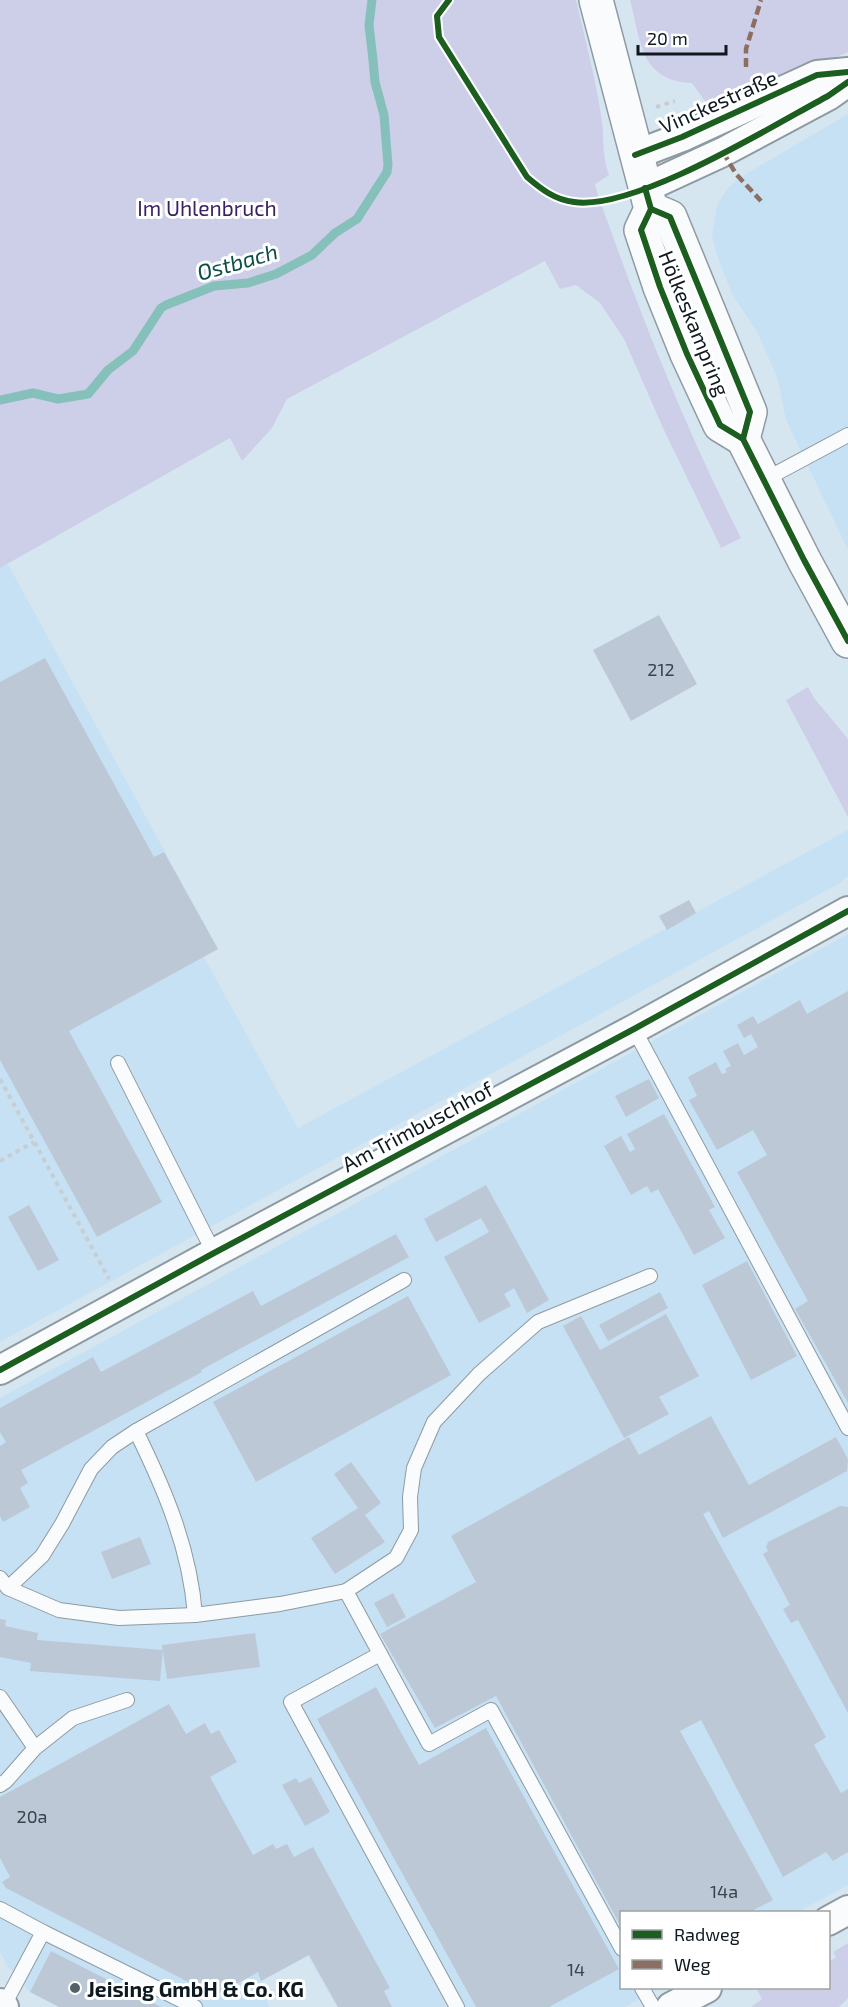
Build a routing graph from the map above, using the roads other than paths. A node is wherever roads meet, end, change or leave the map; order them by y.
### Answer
1 (596, 0) edge
2 (848, 72) edge
3 (848, 82) edge
4 (636, 154) junction
5 (648, 198) junction
6 (848, 435) edge
7 (764, 480) junction
8 (848, 641) edge
9 (848, 911) edge
10 (634, 1029) junction
11 (118, 1064) dead end
12 (214, 1253) junction
13 (650, 1276) dead end
14 (405, 1280) dead end
15 (0, 1370) edge
16 (848, 1428) edge
17 (136, 1431) junction
18 (4, 1583) edge
19 (346, 1591) junction
20 (195, 1615) junction
21 (380, 1654) junction
22 (0, 1697) edge
23 (127, 1700) dead end
24 (35, 1748) junction
25 (0, 1785) edge
26 (0, 1909) edge
27 (848, 1910) edge
28 (830, 1920) edge
29 (42, 1932) junction
30 (620, 1947) edge
31 (643, 1989) edge
32 (705, 1989) edge
33 (0, 2003) edge
34 (4, 2007) edge
35 (195, 2007) edge
36 (457, 2007) edge
37 (653, 2007) edge
38 (671, 2007) edge

1 - 4 main road
2 - 4 street, Vinckestraße
3 - 5 street, Vinckestraße
4 - 5 main road
5 - 7 main road, Hölkeskampring
6 - 7 lane
7 - 8 main road, Hölkeskampring
9 - 10 street, Am Trimbuschhof
10 - 12 street, Am Trimbuschhof
10 - 16 lane
11 - 12 lane
12 - 15 street, Am Trimbuschhof
13 - 19 lane
14 - 17 lane
17 - 18 lane
17 - 20 lane
18 - 20 lane
19 - 20 lane
19 - 21 lane
21 - 30 lane
21 - 36 lane
22 - 24 lane
23 - 24 lane
24 - 25 lane
26 - 29 lane
27 - 28 street
29 - 34 lane
29 - 35 lane
31 - 37 lane
32 - 38 street
33 - 34 street

